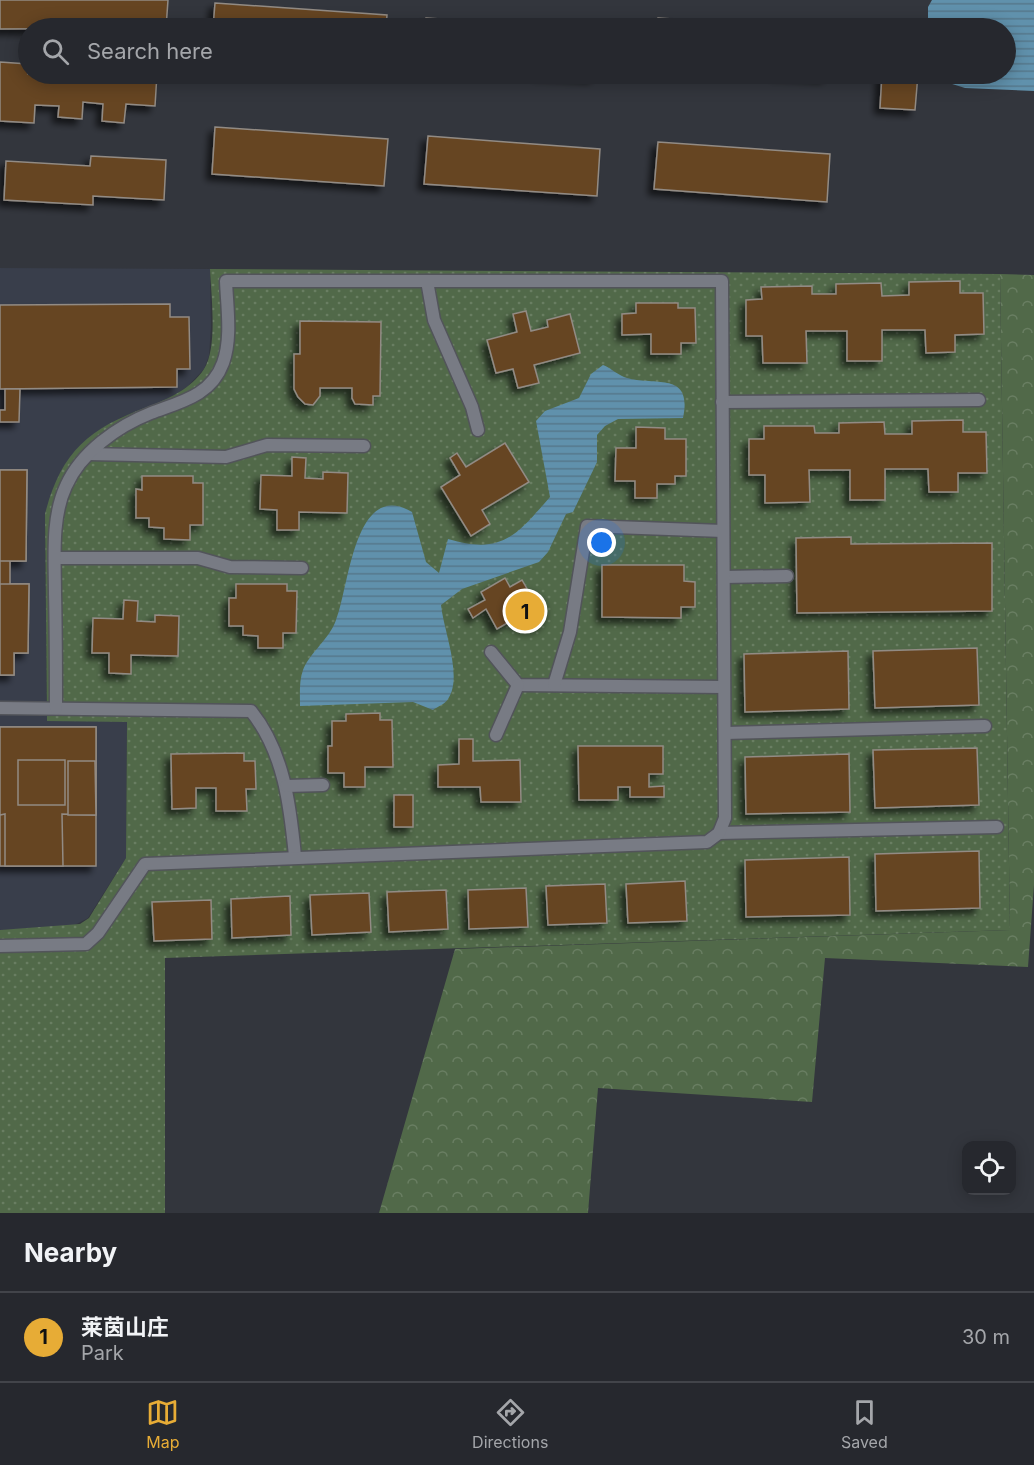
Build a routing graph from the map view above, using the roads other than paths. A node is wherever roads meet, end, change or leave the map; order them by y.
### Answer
1 (427, 281) junction
2 (979, 400) dead end
3 (722, 402) junction
4 (478, 430) dead end
5 (364, 446) dead end
6 (89, 454) junction
7 (723, 531) junction
8 (55, 558) junction
9 (302, 568) dead end
10 (787, 576) dead end
11 (724, 577) junction
12 (491, 652) dead end
13 (518, 685) junction
14 (554, 685) junction
15 (724, 687) junction
16 (0, 708) edge
17 (56, 708) junction
18 (985, 726) dead end
19 (725, 733) junction
20 (496, 735) dead end
21 (323, 785) dead end
22 (286, 786) junction
23 (997, 827) dead end
24 (719, 833) junction
25 (295, 856) junction
26 (0, 946) edge

1 - 3 lane
1 - 4 lane
1 - 6 lane
2 - 3 lane
3 - 7 lane
5 - 6 lane
6 - 8 lane
7 - 11 lane
7 - 14 lane
8 - 9 lane
8 - 17 lane
10 - 11 lane
11 - 15 lane
12 - 13 lane
13 - 14 lane
13 - 20 lane
14 - 15 lane
15 - 19 lane
16 - 17 lane
17 - 22 lane
18 - 19 lane
19 - 24 lane
21 - 22 lane
22 - 25 lane
23 - 24 lane
24 - 25 lane
25 - 26 lane

